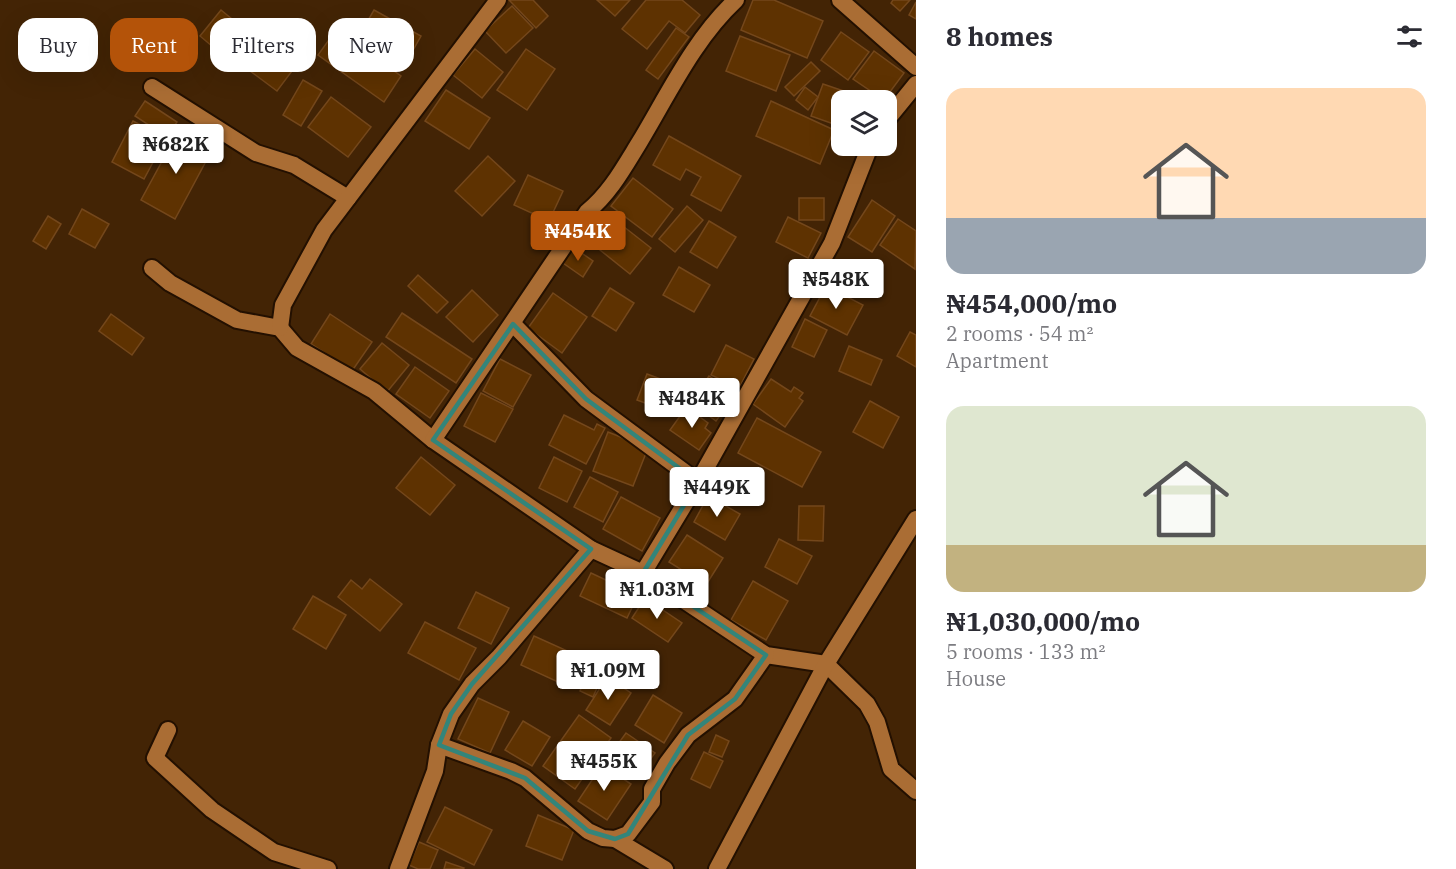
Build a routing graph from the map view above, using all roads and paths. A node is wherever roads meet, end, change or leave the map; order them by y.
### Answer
1 (498, 0) edge
2 (736, 0) edge
3 (840, 0) edge
4 (916, 67) edge
5 (916, 84) edge
6 (152, 87) dead end
7 (897, 108) edge
8 (866, 156) edge
9 (348, 198) junction
10 (152, 268) dead end
11 (513, 324) junction
12 (280, 328) junction
13 (433, 440) junction
14 (698, 482) junction
15 (916, 519) edge
16 (591, 549) junction
17 (642, 573) junction
18 (766, 655) junction
19 (826, 664) junction
20 (168, 730) dead end
21 (439, 745) junction
22 (916, 791) edge
23 (615, 839) junction
24 (328, 869) edge
25 (398, 869) edge
26 (665, 869) edge
27 (717, 869) edge

1 - 9 street
2 - 11 street
3 - 4 street
5 - 7 street
6 - 9 street
8 - 14 street
9 - 12 street
10 - 12 street
11 - 13 street
11 - 14 street
12 - 13 street
13 - 16 street
14 - 17 street
15 - 19 street
16 - 17 street
16 - 21 street
17 - 18 street
18 - 19 street
18 - 23 street
19 - 22 street
19 - 27 street
20 - 24 street
21 - 23 street
21 - 25 street
23 - 26 street

